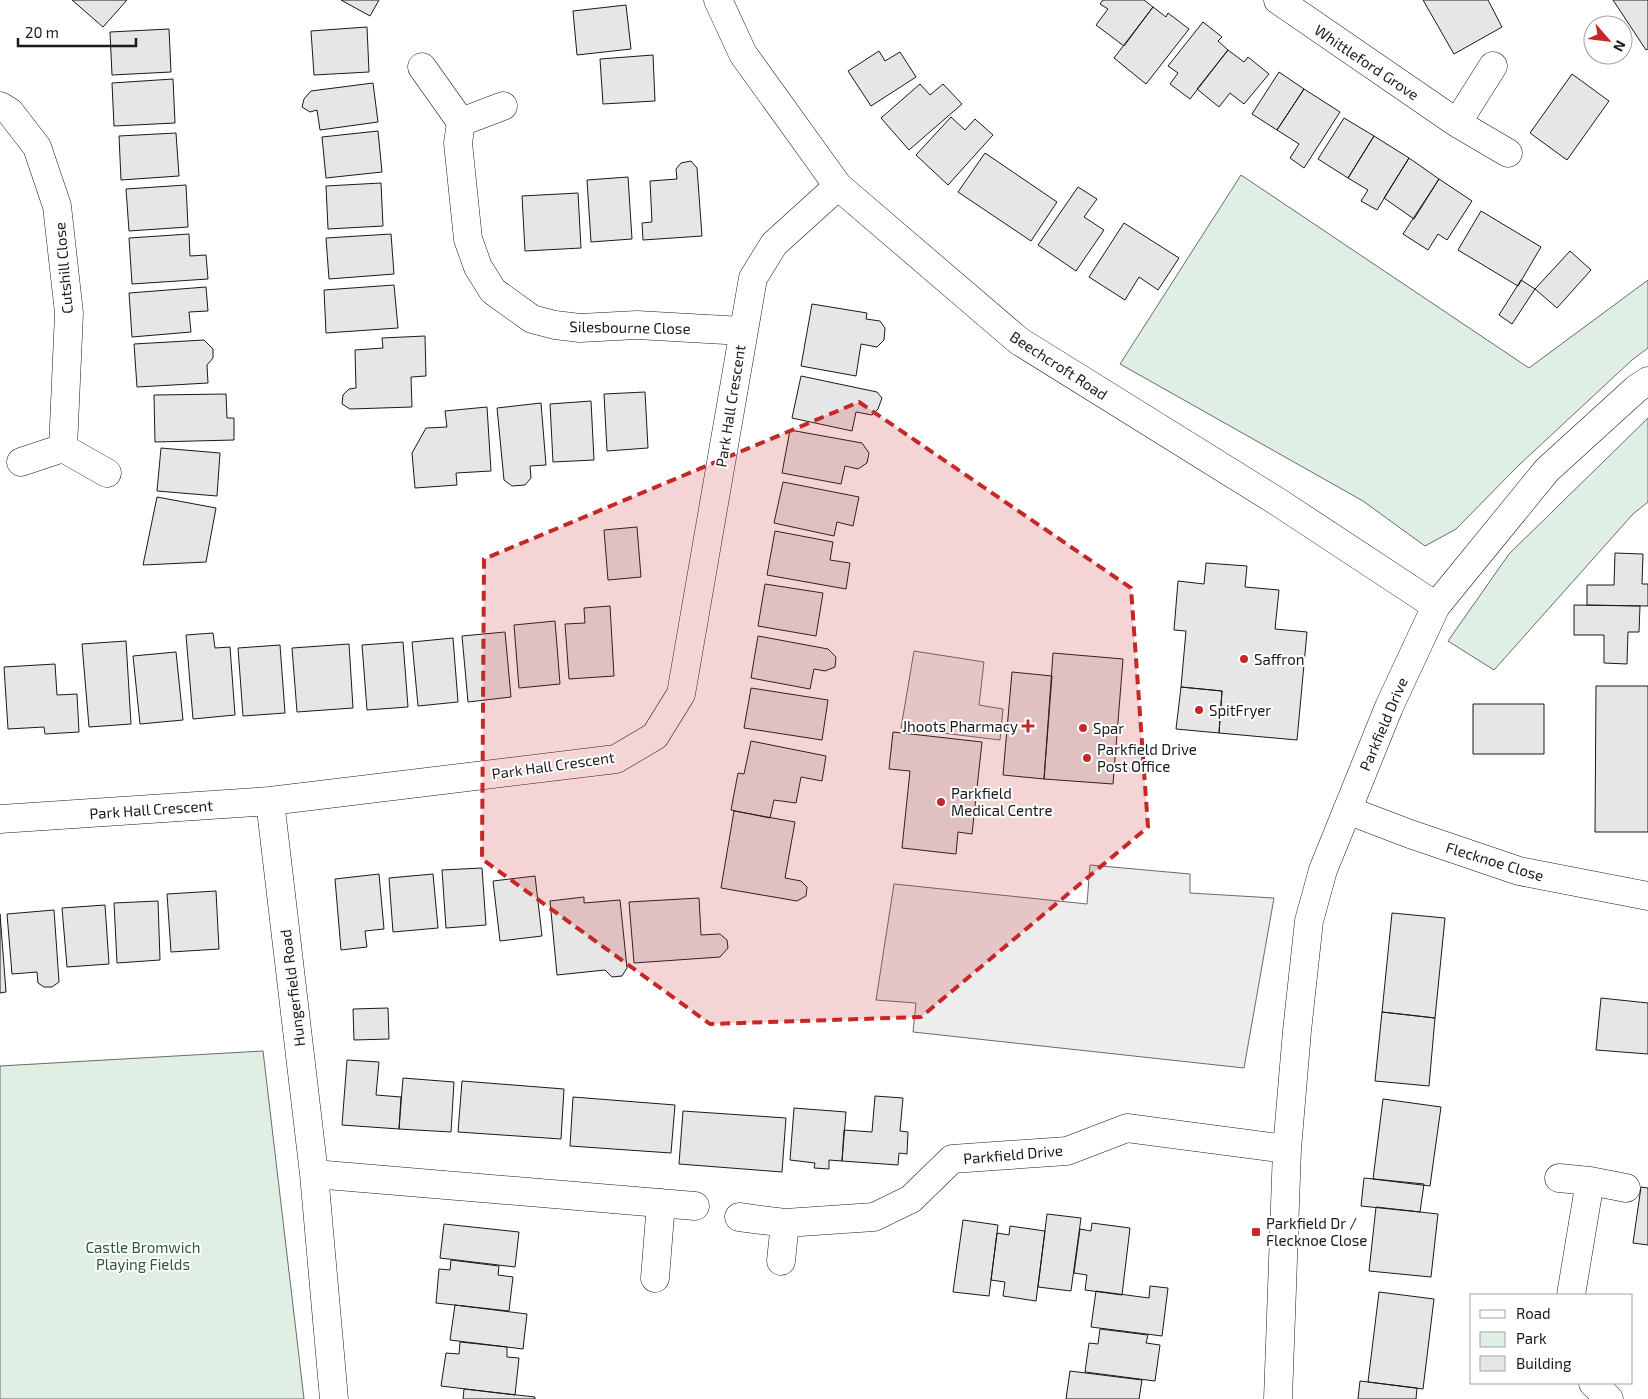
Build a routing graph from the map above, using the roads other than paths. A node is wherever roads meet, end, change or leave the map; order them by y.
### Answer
1 (718, 0) edge
2 (1278, 0) edge
3 (1493, 66) dead end
4 (422, 67) dead end
5 (0, 106) edge
6 (503, 106) dead end
7 (461, 122) junction
8 (1458, 123) junction
9 (1508, 153) dead end
10 (838, 186) junction
11 (743, 331) junction
12 (1648, 381) edge
13 (63, 448) junction
14 (21, 462) dead end
15 (107, 473) dead end
16 (1436, 606) junction
17 (270, 801) junction
18 (1347, 810) junction
19 (0, 819) edge
20 (1648, 896) edge
21 (1286, 1149) junction
22 (314, 1174) junction
23 (1558, 1178) dead end
24 (1590, 1181) junction
25 (1626, 1188) dead end
26 (662, 1203) junction
27 (695, 1206) dead end
28 (739, 1217) dead end
29 (785, 1223) junction
30 (782, 1261) dead end
31 (655, 1278) dead end
32 (1571, 1294) edge
33 (1594, 1384) edge
34 (334, 1399) edge
35 (1278, 1399) edge
36 (1609, 1399) edge

1 - 10 street, Beechcroft Road
2 - 8 street, Whittleford Grove
3 - 8 street
4 - 7 street
5 - 13 street, Cutshill Close
6 - 7 street
7 - 11 street, Silesbourne Close
8 - 9 street, Whittleford Grove
10 - 11 street, Park Hall Crescent
10 - 16 street, Beechcroft Road
11 - 17 street, Park Hall Crescent
12 - 16 street, Parkfield Drive
13 - 14 street
13 - 15 street
16 - 18 street, Parkfield Drive
17 - 19 street, Park Hall Crescent
17 - 22 street, Hungerfield Road
18 - 20 street, Flecknoe Close
18 - 21 street, Parkfield Drive
21 - 29 street, Parkfield Drive
21 - 35 street, Parkfield Drive
22 - 26 street
22 - 34 street, Hungerfield Road
23 - 24 street
24 - 25 street
24 - 32 street
26 - 27 street
26 - 31 street
28 - 29 street, Parkfield Drive
29 - 30 street
33 - 36 street

